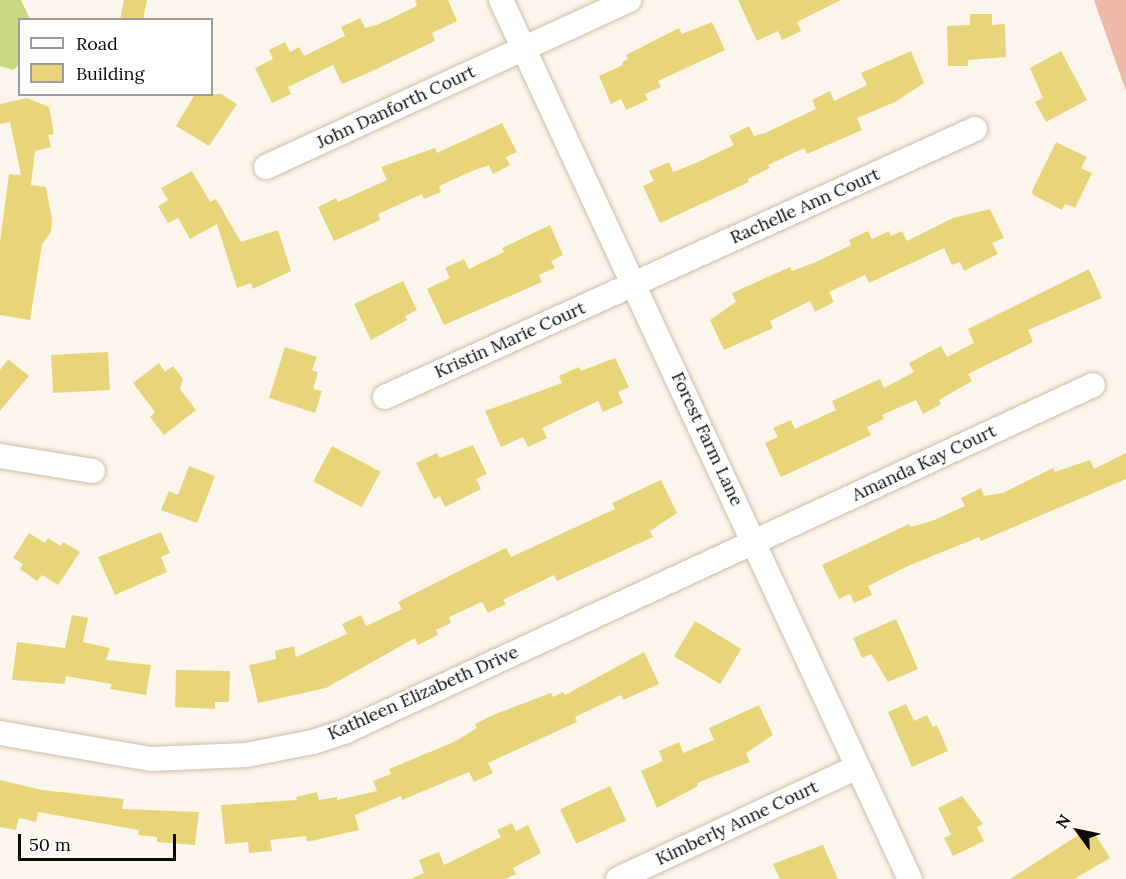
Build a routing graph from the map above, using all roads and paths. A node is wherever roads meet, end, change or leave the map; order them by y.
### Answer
1 (501, 0) edge
2 (629, 0) edge
3 (525, 47) junction
4 (975, 129) dead end
5 (266, 167) dead end
6 (636, 283) junction
7 (1093, 385) dead end
8 (385, 397) dead end
9 (0, 456) edge
10 (93, 471) dead end
11 (755, 541) junction
12 (0, 733) edge
13 (857, 767) junction
14 (618, 879) edge
15 (910, 879) edge

1 - 3 street, Forest Farm Lane
2 - 3 street, John Danforth Court
3 - 5 street, John Danforth Court
3 - 6 street, Forest Farm Lane
4 - 6 street, Rachelle Ann Court
6 - 8 street, Kristin Marie Court
6 - 11 street, Forest Farm Lane
7 - 11 street, Amanda Kay Court
9 - 10 street
11 - 12 street, Kathleen Elizabeth Drive
11 - 13 street, Forest Farm Lane
13 - 14 street, Kimberly Anne Court
13 - 15 street, Forest Farm Lane

